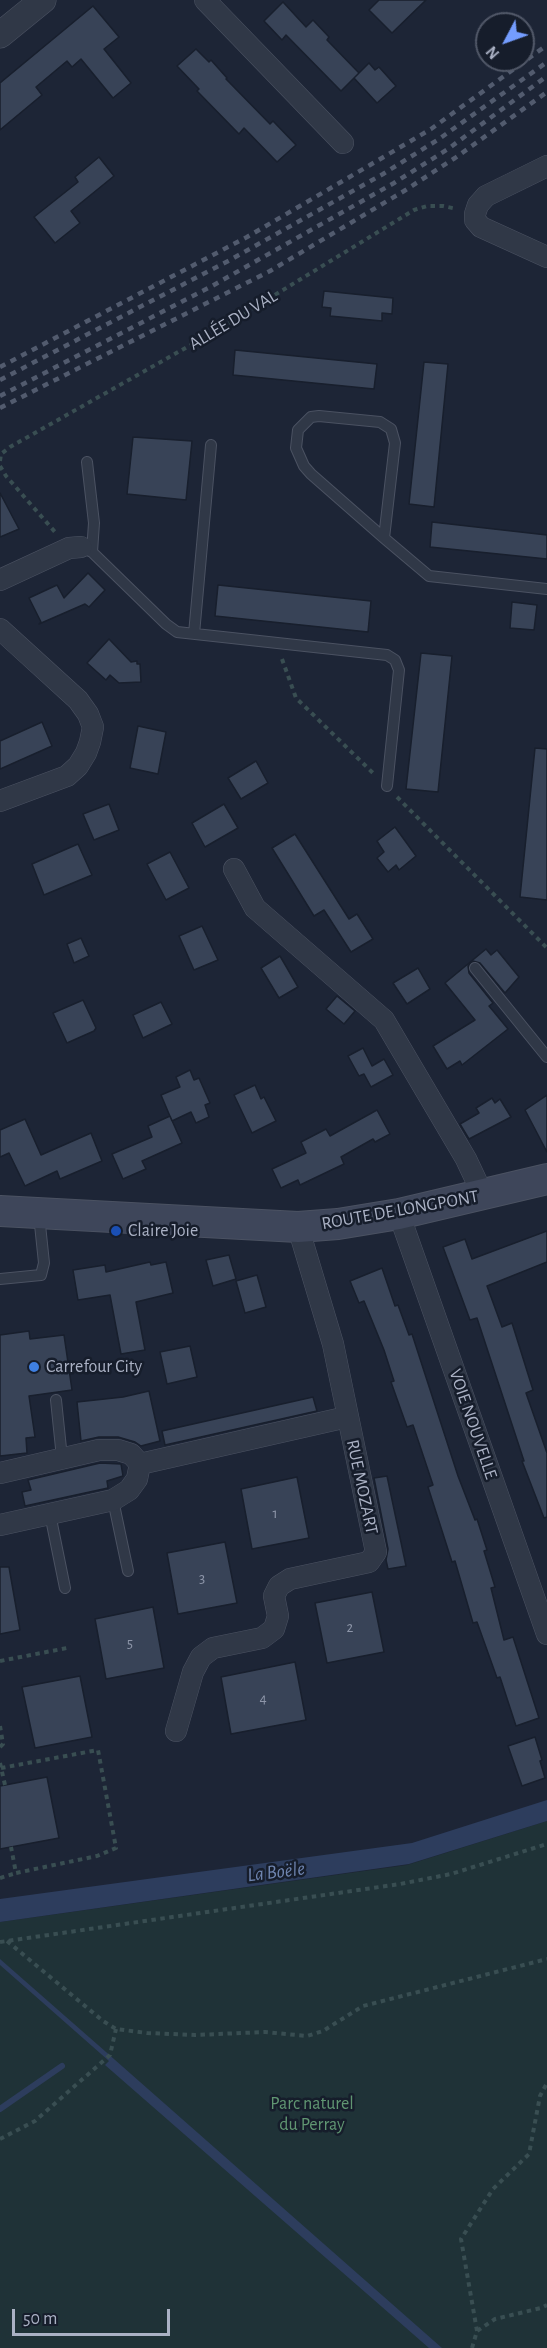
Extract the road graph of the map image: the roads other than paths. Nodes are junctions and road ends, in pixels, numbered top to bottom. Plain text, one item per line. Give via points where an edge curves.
1 (43, 0) edge
2 (205, 0) edge
3 (0, 35) edge
4 (343, 143) dead end
5 (547, 165) edge
6 (547, 257) edge
7 (211, 445) dead end
8 (87, 462) dead end
9 (384, 538) junction
10 (80, 549) junction
11 (0, 580) edge
12 (547, 590) edge
13 (0, 629) edge
14 (194, 634) junction
15 (387, 786) road end
16 (0, 801) edge
17 (234, 869) dead end
18 (474, 968) dead end
19 (547, 1058) edge
20 (547, 1179) edge
21 (483, 1195) junction
22 (0, 1211) edge
23 (39, 1214) junction
24 (399, 1214) junction
25 (298, 1227) junction
26 (0, 1279) edge
27 (56, 1400) dead end
28 (347, 1417) junction
29 (62, 1458) junction
30 (140, 1464) junction
31 (0, 1473) edge
32 (113, 1500) junction
33 (50, 1514) junction
34 (0, 1525) edge
35 (128, 1571) dead end
36 (65, 1588) dead end
37 (547, 1634) edge
38 (176, 1731) dead end

1 - 3 street
2 - 4 street
5 - 6 street via 486,196 475,214 481,227
7 - 14 lane
8 - 10 lane via 94,523
9 - 9 lane via 395,443 391,429 380,422 311,417 298,430 299,458 311,474
9 - 12 lane via 429,576
10 - 11 street
10 - 14 lane via 166,624 177,632
13 - 16 street via 78,700 93,726 86,753 67,776
14 - 15 lane via 387,655 395,660 399,670
17 - 21 street via 255,908 384,1020
18 - 19 lane
20 - 21 main road, ROUTE DE LONGPONT
21 - 24 main road, ROUTE DE LONGPONT
22 - 23 main road, ROUTE DE LONGPONT
23 - 25 main road, ROUTE DE LONGPONT
23 - 26 lane via 44,1263 41,1275
24 - 25 main road, ROUTE DE LONGPONT
24 - 37 street, VOIE NOUVELLE
25 - 28 street, RUE MOZART via 333,1344
27 - 29 lane
28 - 30 street
28 - 38 street, RUE MOZART via 376,1552 369,1562 290,1579 279,1586 274,1596 278,1616 274,1629 262,1638 213,1648 201,1657
29 - 30 street via 118,1450 131,1454
29 - 31 street
30 - 32 street via 129,1490
32 - 33 street
32 - 35 lane
33 - 34 street
33 - 36 lane

